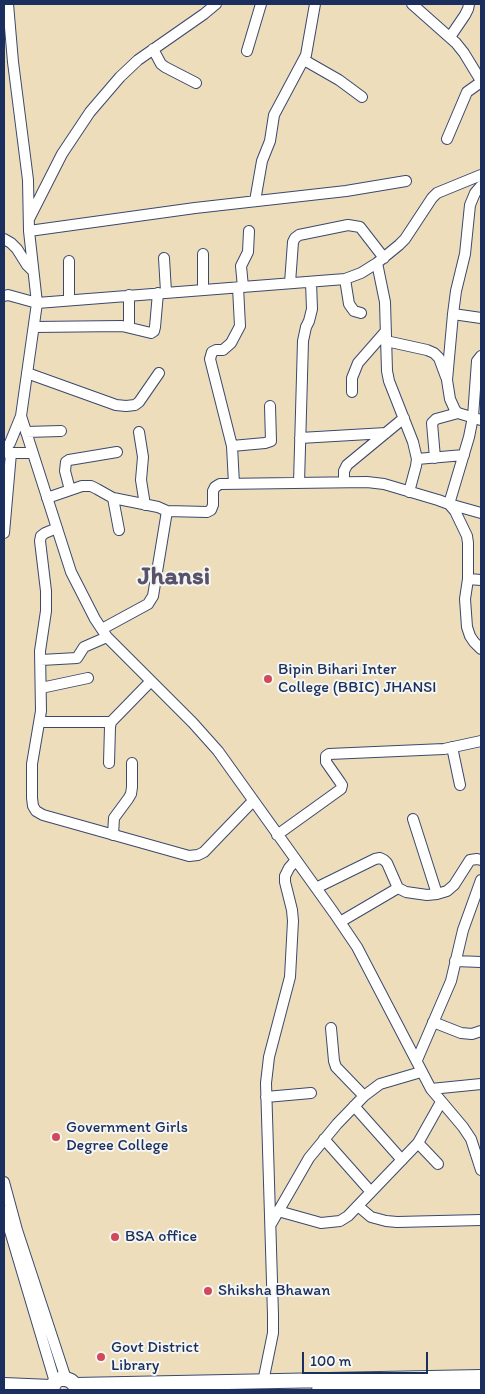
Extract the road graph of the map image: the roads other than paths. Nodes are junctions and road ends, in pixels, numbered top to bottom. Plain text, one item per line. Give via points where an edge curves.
1 (8, 4) edge
2 (261, 4) edge
3 (315, 4) edge
4 (412, 4) edge
5 (469, 4) edge
6 (211, 5) edge
7 (450, 37) junction
8 (153, 49) junction
9 (247, 51) dead end
10 (304, 60) junction
11 (481, 82) edge
12 (196, 83) dead end
13 (362, 97) dead end
14 (447, 139) dead end
15 (481, 176) edge
16 (406, 181) dead end
17 (481, 186) edge
18 (256, 201) junction
19 (29, 220) junction
20 (29, 231) junction
21 (249, 231) dead end
22 (4, 239) edge
23 (203, 254) dead end
24 (164, 258) dead end
25 (69, 260) dead end
26 (381, 260) junction
27 (34, 271) junction
28 (345, 279) junction
29 (311, 282) junction
30 (290, 283) junction
31 (240, 287) junction
32 (203, 289) junction
33 (162, 293) junction
34 (129, 295) junction
35 (4, 296) edge
36 (69, 300) junction
37 (37, 303) junction
38 (361, 313) dead end
39 (453, 314) junction
40 (481, 318) edge
41 (34, 327) junction
42 (129, 327) junction
43 (386, 336) junction
44 (481, 356) edge
45 (27, 373) junction
46 (159, 373) dead end
47 (447, 380) junction
48 (352, 392) dead end
49 (270, 406) dead end
50 (458, 413) junction
51 (21, 416) junction
52 (404, 418) junction
53 (477, 419) edge
54 (61, 431) dead end
55 (26, 432) junction
56 (139, 432) dead end
57 (386, 433) junction
58 (300, 438) junction
59 (232, 446) junction
60 (6, 452) edge
61 (117, 452) dead end
62 (32, 453) junction
63 (464, 455) junction
64 (435, 458) junction
65 (417, 459) junction
66 (344, 482) junction
67 (234, 484) junction
68 (299, 484) junction
69 (70, 490) junction
70 (410, 492) junction
71 (47, 498) junction
72 (113, 498) junction
73 (449, 504) junction
74 (145, 505) junction
75 (167, 511) junction
76 (481, 513) edge
77 (57, 528) junction
78 (119, 530) dead end
79 (4, 533) edge
80 (468, 579) junction
81 (481, 580) edge
82 (105, 633) junction
83 (481, 649) edge
84 (41, 660) junction
85 (88, 678) dead end
86 (151, 681) junction
87 (41, 688) junction
88 (40, 722) junction
89 (112, 722) junction
90 (481, 741) edge
91 (452, 747) junction
92 (109, 763) dead end
93 (132, 763) dead end
94 (460, 785) dead end
95 (253, 801) junction
96 (413, 819) dead end
97 (113, 835) junction
98 (277, 835) junction
99 (296, 860) junction
100 (481, 860) edge
101 (481, 880) edge
102 (316, 888) junction
103 (398, 888) junction
104 (438, 894) junction
105 (340, 922) junction
106 (455, 961) junction
107 (481, 962) edge
108 (433, 1022) junction
109 (331, 1028) dead end
110 (481, 1031) edge
111 (417, 1060) junction
112 (421, 1072) junction
113 (481, 1084) edge
114 (431, 1089) junction
115 (311, 1094) dead end
116 (364, 1096) junction
117 (266, 1097) junction
118 (441, 1102) junction
119 (354, 1106) junction
120 (324, 1139) junction
121 (418, 1143) junction
122 (402, 1160) junction
123 (438, 1164) dead end
124 (481, 1170) edge
125 (4, 1182) edge
126 (371, 1192) junction
127 (358, 1206) junction
128 (4, 1211) edge
129 (278, 1211) junction
130 (481, 1220) edge
131 (270, 1225) junction
132 (481, 1377) edge
133 (4, 1385) edge
134 (62, 1385) edge
135 (263, 1387) edge
136 (481, 1389) edge
137 (319, 1390) edge

1 - 19 street via 28,180
2 - 9 street
3 - 10 street
4 - 7 street
5 - 7 street
6 - 8 street
7 - 11 street
8 - 12 street via 161,64
8 - 19 street via 129,68 90,112 62,154
10 - 13 street via 348,85
10 - 18 street via 274,115
11 - 14 street via 467,92
15 - 26 street via 432,198 405,239
16 - 18 street via 346,192
17 - 39 street via 470,205 465,254
18 - 20 street
19 - 20 street
20 - 27 street
21 - 31 street
22 - 27 street via 17,249
23 - 32 street
24 - 33 street
25 - 36 street
26 - 28 street
26 - 30 street via 360,227 348,225 299,235 293,242
26 - 43 street
27 - 37 street
28 - 29 street
28 - 38 street via 348,304
29 - 30 street
29 - 58 street via 312,309 303,341
30 - 31 street
31 - 32 street
31 - 59 street via 240,326 231,343 223,350 212,352 210,359
32 - 33 street
33 - 34 street
33 - 42 street via 154,331
34 - 36 street
34 - 42 street
35 - 37 street
36 - 37 street
37 - 41 street
39 - 40 street
39 - 47 street
41 - 42 street
41 - 45 street
43 - 47 street via 434,353
43 - 48 street via 358,364 352,378
43 - 52 street via 387,372
44 - 53 street via 477,361
45 - 46 street via 126,406 139,402
45 - 51 street
47 - 50 street via 450,398
49 - 59 street via 271,441
50 - 53 street
50 - 64 street via 432,423
51 - 55 street
51 - 60 street
52 - 57 street
52 - 65 street
53 - 63 street
54 - 55 street
55 - 62 street
56 - 74 street
57 - 58 street
57 - 66 street via 347,465
58 - 68 street
59 - 67 street
60 - 62 street
60 - 79 street
61 - 69 street via 66,462 64,471
62 - 71 street
63 - 64 street
63 - 73 street
64 - 65 street
65 - 70 street
66 - 68 street
66 - 70 street via 384,484
67 - 68 street
67 - 75 street via 215,487 213,505 207,512
69 - 71 street
69 - 72 street via 90,486
70 - 73 street
71 - 77 street
72 - 74 street
72 - 78 street
73 - 76 street
73 - 80 street via 467,536
74 - 75 street
75 - 82 street via 153,596 148,604
77 - 82 street via 71,572
77 - 84 street via 45,532 40,541 46,600
80 - 81 street
80 - 83 street via 465,599 467,627
82 - 84 street via 84,647 77,658
82 - 86 street
84 - 87 street
85 - 87 street
86 - 89 street
86 - 95 street via 218,751
87 - 88 street
88 - 89 street
88 - 97 street via 32,764 33,806 43,815
89 - 92 street
90 - 91 street
91 - 94 street
91 - 98 street via 329,754 326,762 342,785 341,789
93 - 97 street via 131,794 114,818
95 - 97 street via 198,855 189,856
95 - 98 street
96 - 104 street
98 - 99 street
99 - 102 street
99 - 117 street via 285,876 292,910 291,966 269,1057
100 - 104 street via 470,860 454,885
101 - 106 street
102 - 103 street via 380,858 387,863
102 - 105 street
103 - 104 street via 415,894
103 - 105 street
105 - 111 street
106 - 107 street
106 - 108 street via 451,981
108 - 110 street via 461,1033
108 - 111 street
109 - 116 street via 336,1067
111 - 112 street
112 - 114 street
112 - 116 street via 380,1084
113 - 114 street
114 - 118 street
115 - 117 street
116 - 119 street
117 - 131 street
118 - 121 street
118 - 124 street via 471,1140
119 - 120 street
119 - 122 street
120 - 126 street
120 - 129 street
121 - 122 street
121 - 123 street
122 - 126 street
125 - 134 street
126 - 127 street
127 - 129 street via 348,1216 331,1223
127 - 130 street via 371,1217 392,1222
128 - 134 street
129 - 131 street
131 - 135 street via 273,1333
132 - 135 main road
133 - 134 main road
134 - 135 main road via 219,1381
136 - 137 main road

